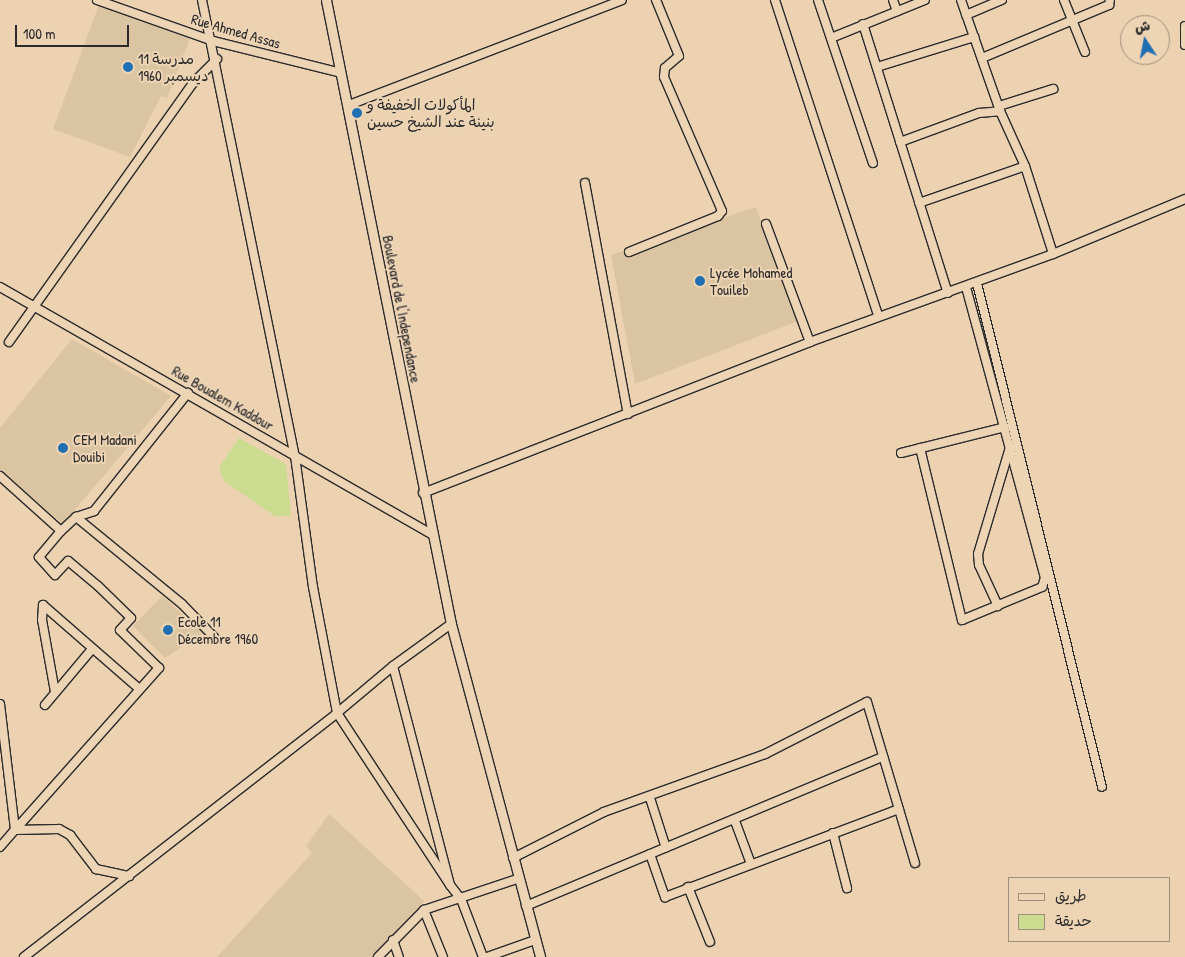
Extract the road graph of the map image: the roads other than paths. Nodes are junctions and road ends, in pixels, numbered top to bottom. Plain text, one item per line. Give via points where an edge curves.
1 (97, 0) edge
2 (202, 0) edge
3 (622, 0) edge
4 (656, 0) edge
5 (775, 0) edge
6 (818, 0) edge
7 (893, 0) edge
8 (925, 0) edge
9 (961, 0) edge
10 (1002, 0) edge
11 (1064, 0) edge
12 (1110, 0) edge
13 (329, 1) edge
14 (612, 2) edge
15 (897, 11) junction
16 (966, 15) junction
17 (1073, 20) junction
18 (863, 24) junction
19 (1185, 26) edge
20 (974, 37) junction
21 (831, 38) junction
22 (213, 41) junction
23 (1185, 45) edge
24 (1085, 52) dead end
25 (217, 58) junction
26 (982, 58) junction
27 (877, 67) junction
28 (341, 73) junction
29 (1053, 89) dead end
30 (349, 105) junction
31 (1000, 108) junction
32 (900, 142) junction
33 (873, 163) dead end
34 (1025, 166) junction
35 (585, 183) dead end
36 (1185, 199) edge
37 (919, 203) junction
38 (766, 224) dead end
39 (628, 252) dead end
40 (1053, 254) junction
41 (978, 282) junction
42 (0, 287) edge
43 (966, 287) junction
44 (948, 293) junction
45 (35, 308) junction
46 (878, 316) junction
47 (9, 342) dead end
48 (810, 342) junction
49 (188, 393) junction
50 (628, 414) junction
51 (1004, 427) junction
52 (1010, 447) junction
53 (920, 448) junction
54 (901, 453) dead end
55 (294, 456) junction
56 (0, 476) edge
57 (423, 494) junction
58 (76, 517) junction
59 (61, 531) junction
60 (432, 534) junction
61 (998, 606) junction
62 (451, 624) junction
63 (216, 638) dead end
64 (92, 649) junction
65 (392, 666) junction
66 (138, 688) junction
67 (56, 692) junction
68 (0, 704) edge
69 (45, 706) dead end
70 (337, 713) junction
71 (883, 757) junction
72 (1102, 787) dead end
73 (650, 798) junction
74 (899, 809) junction
75 (735, 821) junction
76 (15, 830) junction
77 (833, 833) junction
78 (0, 847) edge
79 (666, 848) junction
80 (650, 854) junction
81 (513, 858) junction
82 (915, 863) dead end
83 (751, 864) junction
84 (129, 876) junction
85 (518, 879) junction
86 (450, 885) junction
87 (688, 888) junction
88 (847, 888) dead end
89 (460, 899) junction
90 (526, 906) junction
91 (424, 910) junction
92 (393, 940) junction
93 (535, 940) junction
94 (710, 942) dead end
95 (24, 957) edge
96 (378, 957) edge
97 (398, 957) edge
98 (442, 957) edge
99 (485, 957) edge
100 (540, 957) edge

1 - 22 street, Rue Ahmed Assas
2 - 22 street
3 - 14 street
4 - 39 street via 678,54 676,62 665,68 664,78 722,211 718,216
5 - 46 street
6 - 21 street
7 - 15 street
8 - 15 street
9 - 16 street
10 - 16 street
11 - 17 street
12 - 17 street via 1109,5
13 - 28 street, Boulevard de l'Independance
14 - 30 street
15 - 18 street
16 - 20 street
17 - 24 street
17 - 26 street
18 - 21 street
18 - 27 street
19 - 23 street
20 - 26 street
20 - 27 street
21 - 33 street
22 - 25 street
22 - 28 street, Rue Ahmed Assas
25 - 45 street via 193,83
25 - 55 street
26 - 31 street
27 - 32 street
28 - 30 street, Boulevard de l'Independance
29 - 31 street
30 - 57 street, Boulevard de l'Independance
31 - 32 street
31 - 34 street
32 - 37 street
34 - 37 street
34 - 40 street
35 - 50 street
36 - 40 street
37 - 44 street
38 - 48 street
40 - 41 street
41 - 43 street
41 - 72 street
42 - 45 street, Rue Boualem Kaddour
43 - 44 street
43 - 51 street
44 - 46 street
45 - 47 street
45 - 49 street, Rue Boualem Kaddour
46 - 48 street
48 - 50 street
49 - 55 street, Rue Boualem Kaddour
49 - 58 street via 94,511
50 - 57 street
51 - 52 street
51 - 53 street
52 - 61 street via 978,554 979,565
52 - 61 street via 1045,581 1042,587
53 - 54 street
53 - 61 street via 961,619
55 - 60 street, Rue Boualem Kaddour
55 - 70 street via 313,587
56 - 59 street
57 - 60 street, Boulevard de l'Independance
58 - 59 street
58 - 63 street via 182,604
59 - 66 street via 39,557 55,575 68,561 131,618 120,630 158,668
60 - 62 street, Boulevard de l'Independance
62 - 65 street
62 - 81 street, Boulevard de l'Independance
64 - 66 street
64 - 67 street
64 - 67 street via 43,605 42,620
65 - 70 street
65 - 86 street
66 - 76 street
67 - 69 street
68 - 76 street
70 - 84 street
70 - 86 street
71 - 73 street via 867,702 765,754
71 - 74 street
71 - 75 street
73 - 79 street
73 - 81 street via 604,812
74 - 77 street
74 - 82 street
75 - 79 street
75 - 83 street
76 - 78 street
76 - 84 street via 59,829 70,835 96,869
77 - 83 street
77 - 88 street
79 - 80 street
80 - 87 street via 665,897
80 - 90 street
81 - 85 street, Boulevard de l'Independance
83 - 87 street
84 - 95 street
85 - 89 street
85 - 90 street, Boulevard de l'Independance
86 - 89 street
87 - 94 street
89 - 91 street
89 - 99 street
90 - 93 street, Boulevard de l'Independance
91 - 92 street
91 - 98 street
92 - 96 street
92 - 97 street
93 - 99 street
93 - 100 street, Boulevard de l'Independance

